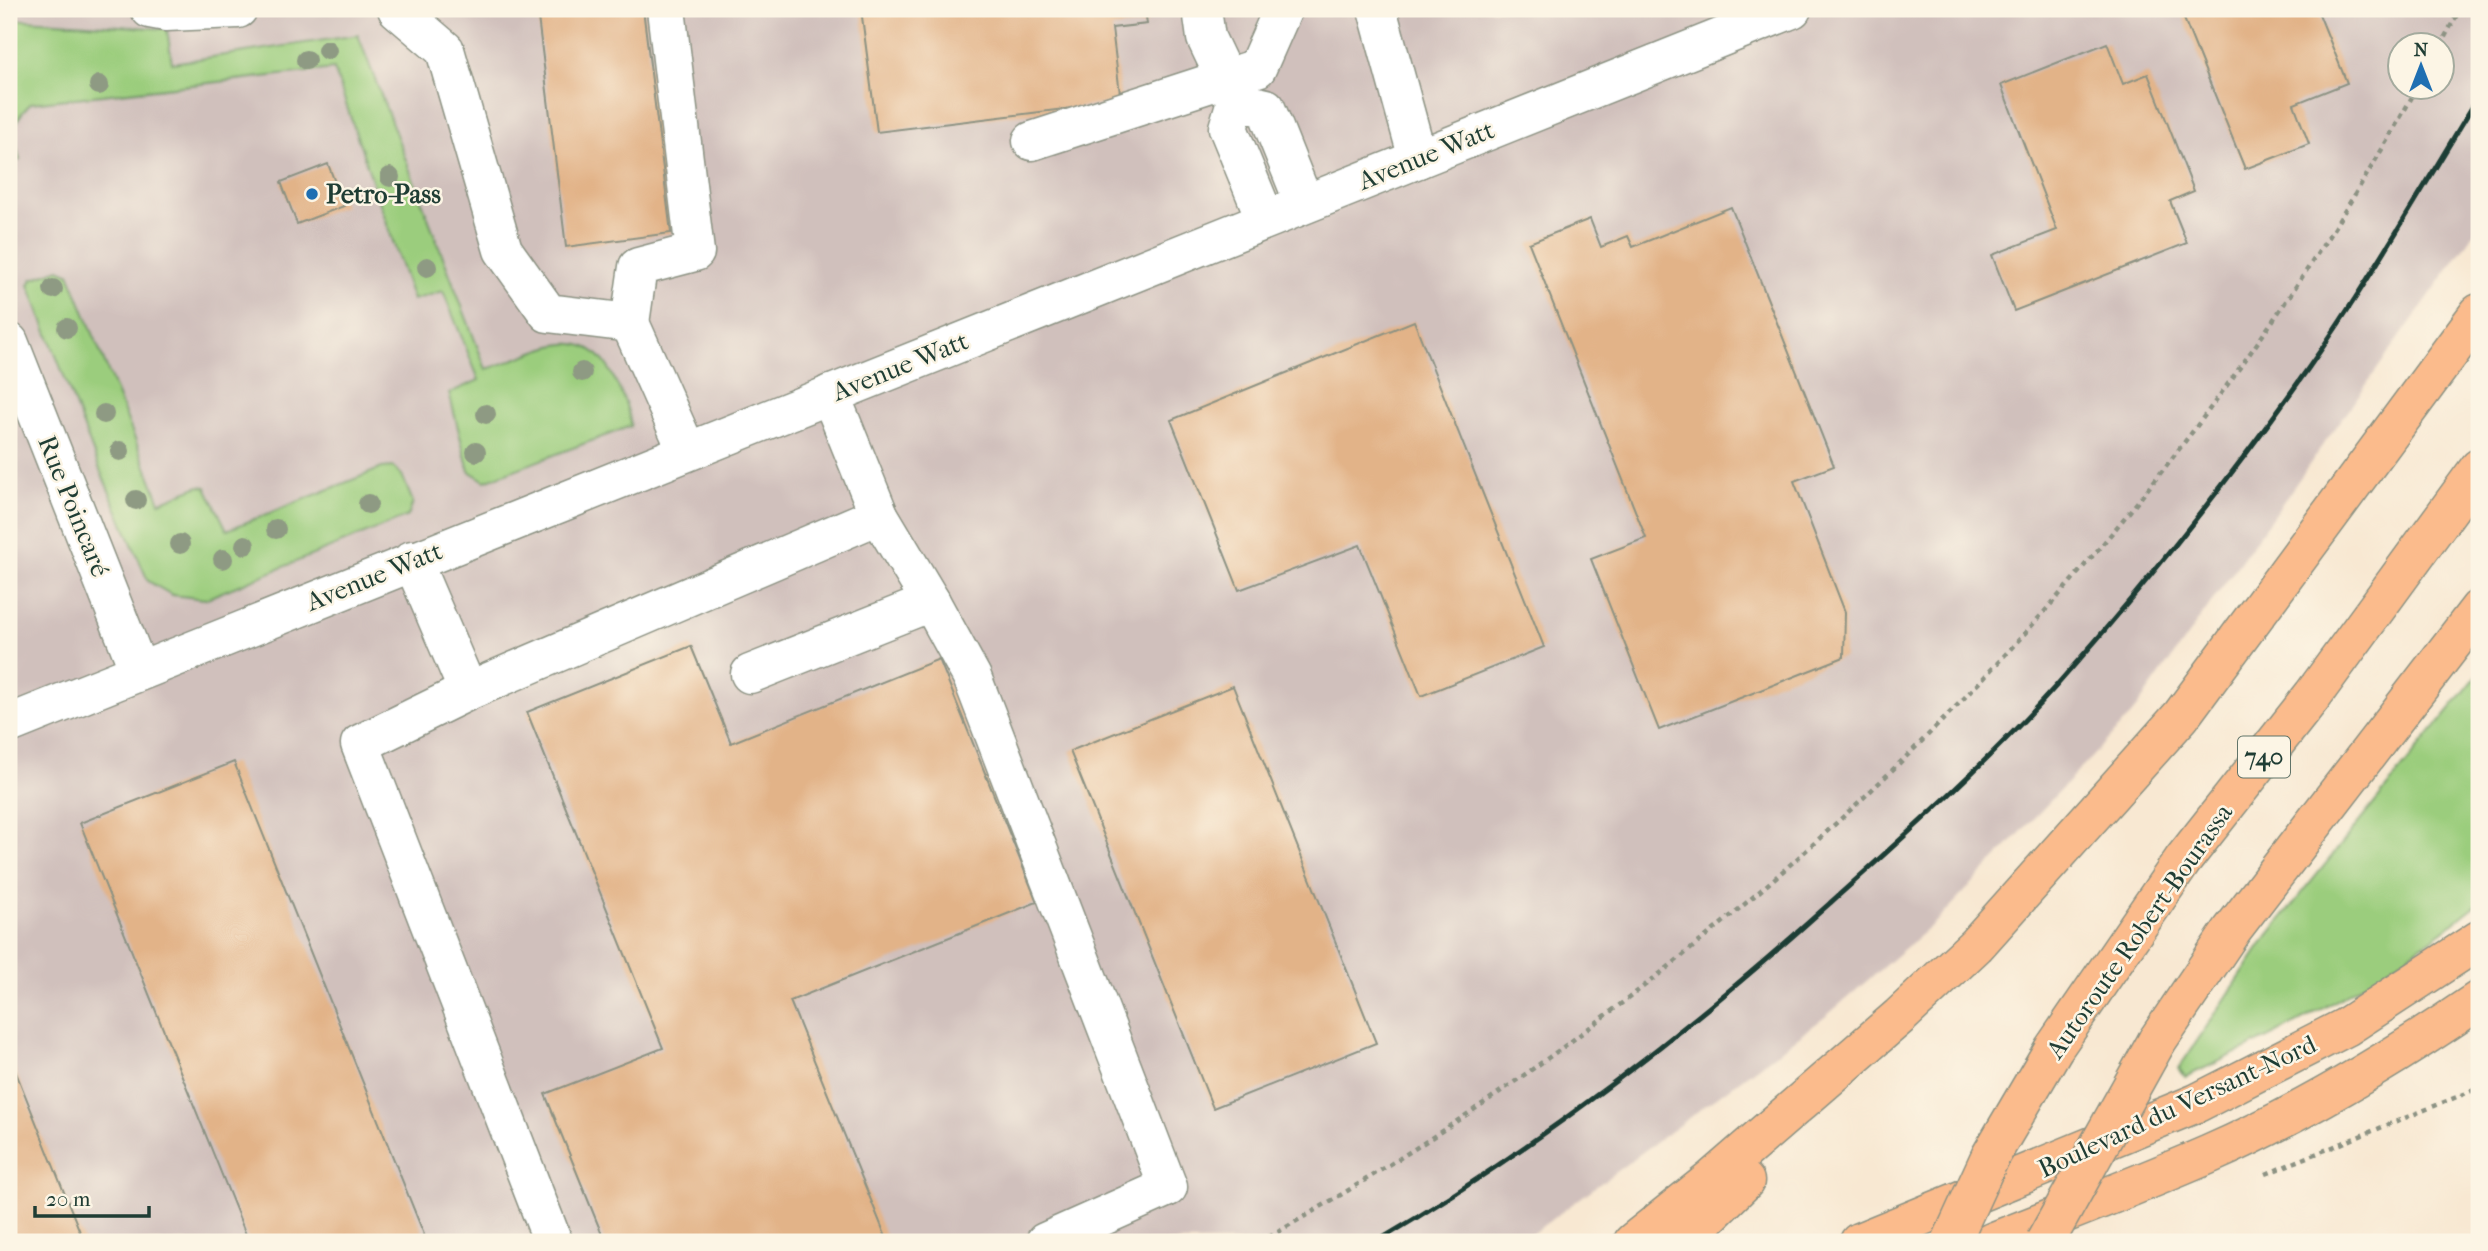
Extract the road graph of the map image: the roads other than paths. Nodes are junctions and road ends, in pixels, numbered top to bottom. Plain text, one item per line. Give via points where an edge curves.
1 (150, 9) edge
2 (238, 9) edge
3 (397, 9) edge
4 (666, 9) edge
5 (1202, 9) edge
6 (1283, 9) edge
7 (1377, 9) edge
8 (1792, 9) edge
9 (1231, 89) junction
10 (1032, 141) dead end
11 (1418, 159) junction
12 (1304, 203) junction
13 (1265, 218) junction
14 (2479, 313) edge
15 (630, 323) junction
16 (9, 342) edge
17 (830, 394) junction
18 (687, 451) junction
19 (2479, 468) edge
20 (879, 515) junction
21 (412, 560) junction
22 (930, 602) junction
23 (2479, 608) edge
24 (139, 671) junction
25 (750, 674) dead end
26 (468, 691) junction
27 (9, 724) edge
28 (2479, 940) edge
29 (2479, 1000) edge
30 (1900, 1016) junction
31 (552, 1242) edge
32 (1045, 1242) edge
33 (1633, 1242) edge
34 (1688, 1242) edge
35 (1859, 1242) edge
36 (1951, 1242) edge
37 (1992, 1242) edge
38 (2045, 1242) edge

1 - 2 street
3 - 15 street via 445,50 503,250 548,313
4 - 15 street via 695,252 638,267
5 - 9 street via 1206,38
6 - 9 street via 1257,68
7 - 11 street
8 - 11 street, Avenue Watt
9 - 10 street
9 - 12 street via 1266,108
9 - 13 street via 1228,128
11 - 12 street, Avenue Watt
12 - 13 street, Avenue Watt
13 - 17 street, Avenue Watt
14 - 30 main road via 2181,716 1976,945
15 - 18 street
16 - 24 street, Rue Poincaré
17 - 18 street, Avenue Watt
17 - 20 street
18 - 21 street, Avenue Watt
19 - 36 main road, Autoroute Robert-Bourassa / 740, bridge via 2313,695 2183,860 2054,1048 1990,1157
20 - 22 street
20 - 26 street
21 - 24 street, Avenue Watt
21 - 26 street
22 - 25 street
22 - 32 street via 972,677 1168,1187
23 - 38 main road, bridge via 2232,930 2157,1041
24 - 27 street, Avenue Watt
26 - 31 street via 359,744
28 - 35 main road, Boulevard du Versant-Nord via 2346,1027 2238,1083 2140,1129
29 - 37 main road, Boulevard du Versant-Nord via 2391,1058 2270,1125
30 - 33 main road
30 - 34 main road

